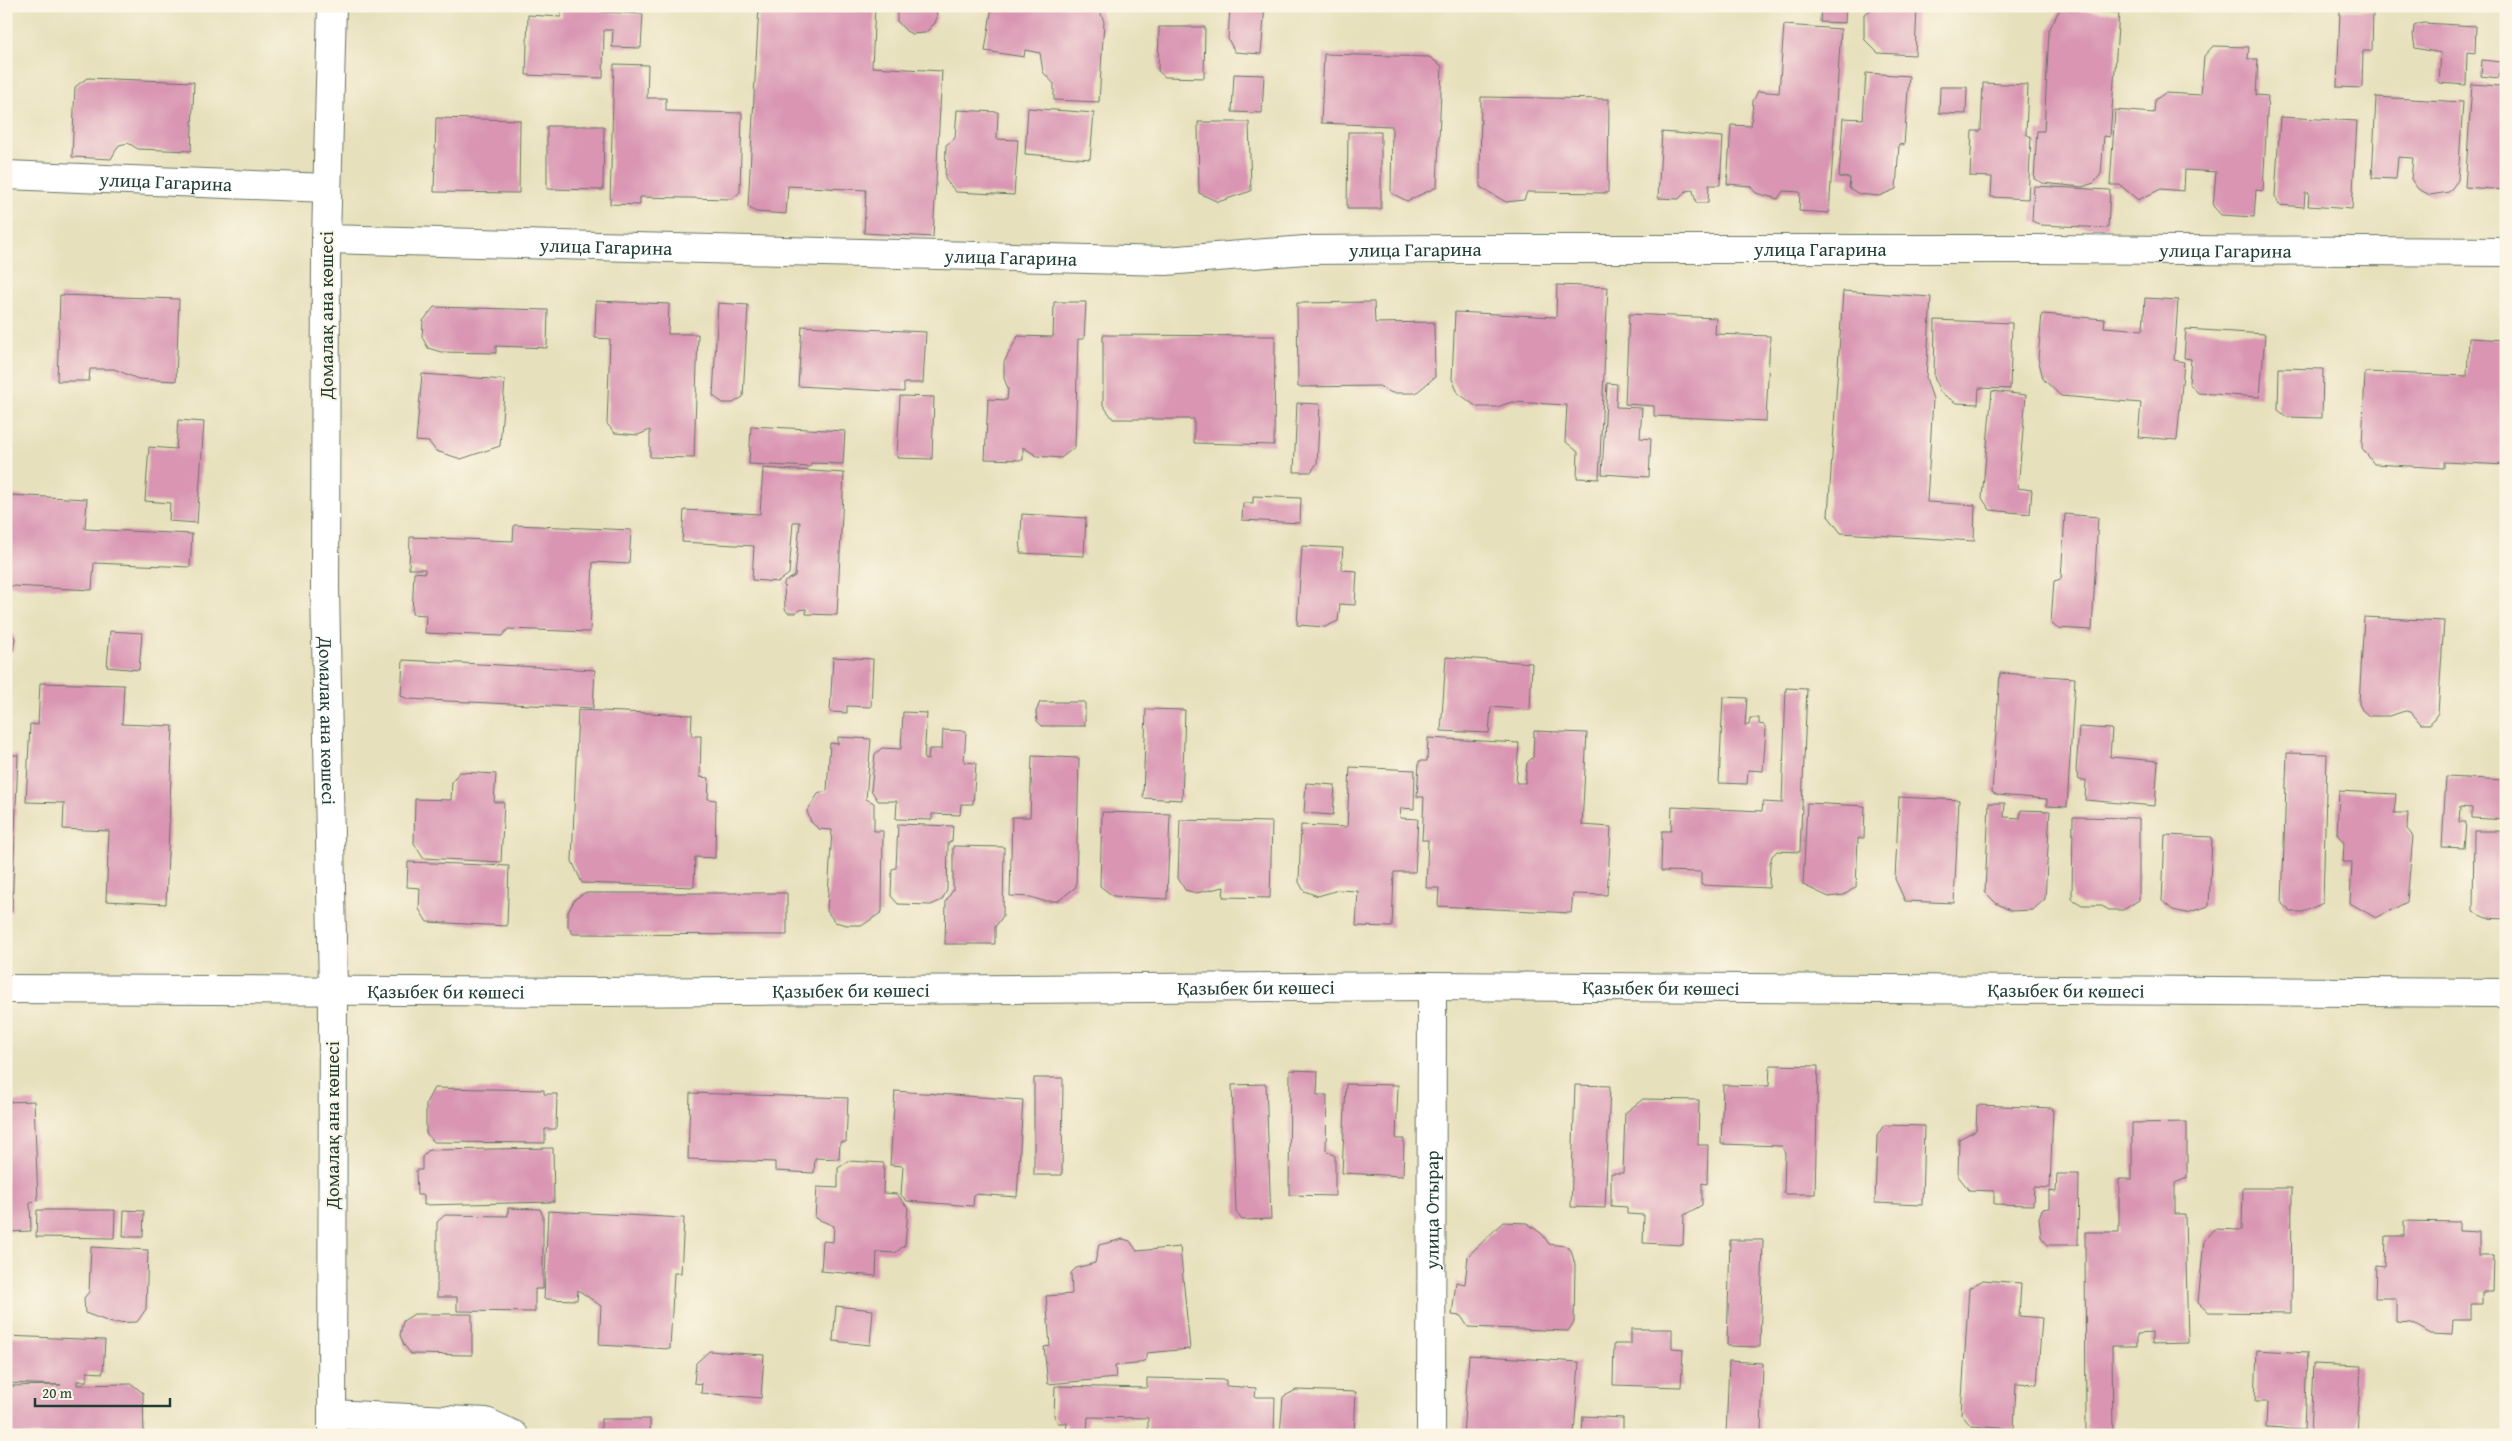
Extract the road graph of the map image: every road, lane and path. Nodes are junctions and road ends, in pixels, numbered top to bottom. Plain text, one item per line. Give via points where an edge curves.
1 (332, 6) edge
2 (6, 175) edge
3 (327, 188) junction
4 (326, 240) junction
5 (2506, 252) edge
6 (1432, 986) junction
7 (6, 989) edge
8 (333, 989) junction
9 (2506, 993) edge
10 (332, 1424) edge
11 (514, 1435) edge
12 (1431, 1435) edge

1 - 3 street, Домалақ ана көшесі
2 - 3 street, улица Гагарина
3 - 4 street, Домалақ ана көшесі
4 - 5 street, улица Гагарина via 1166,261 1305,250 1374,249
4 - 8 street, Домалақ ана көшесі via 325,588
6 - 8 street, Қазыбек би көшесі via 596,992
6 - 9 street, Қазыбек би көшесі
6 - 12 street, улица Отырар
7 - 8 street, Қазыбек би көшесі
8 - 10 street, Домалақ ана көшесі
10 - 11 street via 486,1422

